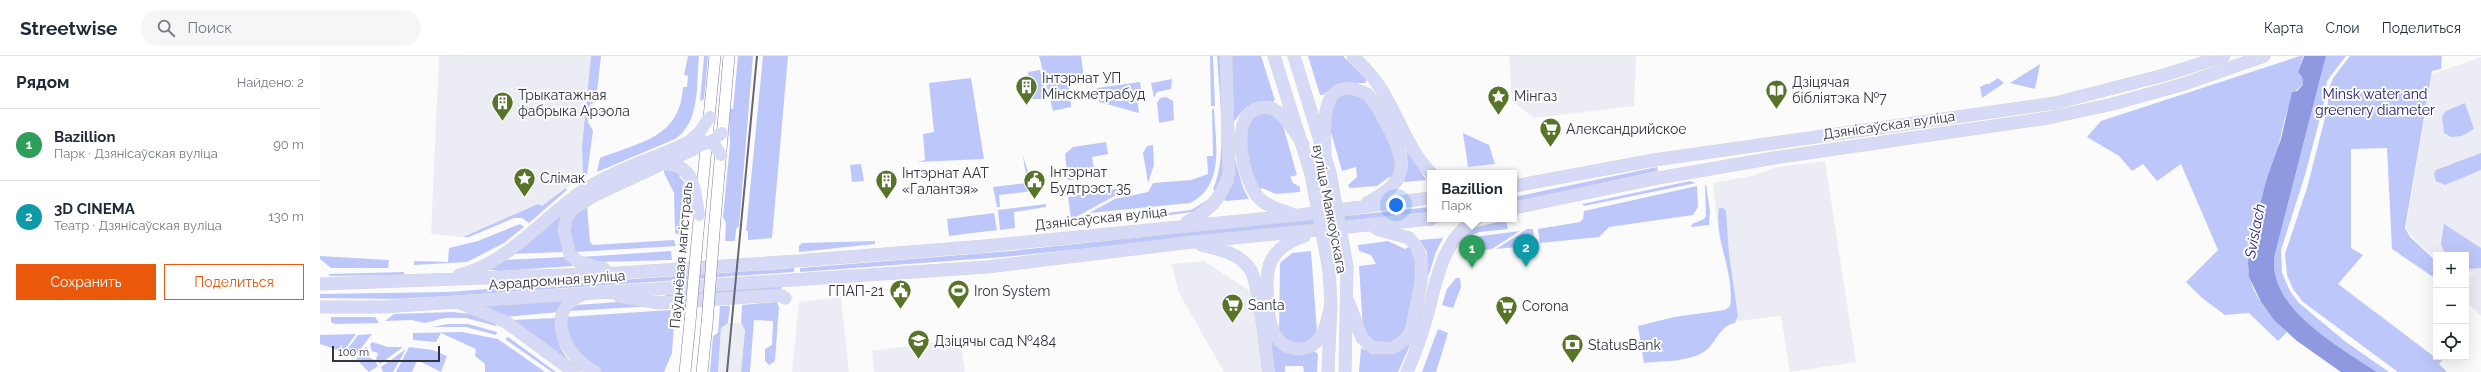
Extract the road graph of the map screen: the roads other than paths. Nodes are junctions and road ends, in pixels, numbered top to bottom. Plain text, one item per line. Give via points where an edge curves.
1 (715, 56) edge
2 (729, 56) edge
3 (1226, 56) edge
4 (1274, 56) edge
5 (1294, 56) edge
6 (1353, 56) edge
7 (2224, 56) edge
8 (2264, 56) edge
9 (1982, 112) junction
10 (710, 117) junction
11 (1976, 128) junction
12 (722, 133) junction
13 (689, 142) junction
14 (708, 142) junction
15 (1303, 144) junction
16 (1325, 153) junction
17 (720, 155) junction
18 (661, 164) junction
19 (1429, 170) edge
20 (1517, 185) edge
21 (1427, 198) edge
22 (1359, 207) junction
23 (1517, 207) edge
24 (1298, 214) junction
25 (699, 215) junction
26 (1427, 219) edge
27 (1472, 222) edge
28 (1182, 225) junction
29 (1364, 227) junction
30 (1314, 232) junction
31 (1192, 242) junction
32 (775, 262) joint
33 (619, 272) junction
34 (438, 281) junction
35 (320, 284) edge
36 (587, 293) junction
37 (600, 293) junction
38 (785, 298) dead end
39 (1348, 301) junction
40 (455, 302) junction
41 (1331, 304) junction
42 (320, 307) edge
43 (574, 372) edge
44 (595, 372) edge
45 (685, 372) edge
46 (702, 372) edge
47 (1269, 372) edge
48 (1328, 372) edge
49 (1345, 372) edge
50 (1407, 372) edge

1 - 10 main road, Паўднёвая магістраль
2 - 12 main road
3 - 28 main road via 1229,160 1226,183 1207,212
4 - 15 main road, вуліца Маякоўскага
5 - 16 main road, вуліца Маякоўскага
6 - 19 main road via 1379,86 1411,144
7 - 9 main road, Дзянісаўская вуліца via 2055,103
8 - 11 main road, Дзянісаўская вуліца via 2181,85 2113,104 2048,118
9 - 11 main road
9 - 20 main road, Дзянісаўская вуліца via 1654,160
10 - 13 main road
10 - 14 main road, Паўднёвая магістраль
11 - 23 main road, Дзянісаўская вуліца via 1744,163
12 - 14 main road
12 - 17 main road
13 - 14 main road
13 - 34 main road via 583,191 510,250 482,267
14 - 17 main road via 715,145
14 - 18 main road
14 - 25 main road, Паўднёвая магістраль
15 - 24 main road via 1286,119 1273,109 1259,108 1248,115 1243,123 1242,154 1254,191 1268,205
15 - 41 main road, вуліца Маякоўскага, bridge via 1311,174 1328,270
16 - 22 main road via 1324,115 1330,98 1340,90 1350,88 1367,94 1397,144 1401,165 1399,176 1389,191
16 - 39 main road, вуліца Маякоўскага, bridge via 1347,267
17 - 46 main road, bridge
18 - 25 main road via 675,165 688,173 693,182
18 - 33 main road via 578,204 567,217 564,237 570,255 587,265
21 - 22 main road, Дзянісаўская вуліца
22 - 24 main road, Дзянісаўская вуліца
24 - 28 main road, Дзянісаўская вуліца
25 - 45 main road, Паўднёвая магістраль, bridge
26 - 29 main road
27 - 50 main road via 1462,230 1445,254 1420,342
28 - 32 main road, Дзянісаўская вуліца via 985,246
29 - 30 main road
29 - 39 main road via 1403,235 1416,246 1422,268 1411,330 1406,338 1393,348 1373,348 1362,338
30 - 31 main road
30 - 41 main road via 1281,248 1270,262 1267,288 1274,334 1289,348 1297,350 1312,345 1324,330
31 - 37 main road, Аэрадромная вуліца via 1018,264
31 - 47 main road via 1232,254 1251,270
32 - 33 main road, Аэрадромная вуліца
33 - 34 main road, Аэрадромная вуліца
34 - 35 main road, Аэрадромная вуліца
36 - 37 main road, Аэрадромная вуліца
36 - 40 main road, Аэрадромная вуліца
36 - 44 main road via 569,304 563,314 562,329 565,342 575,358 582,366
37 - 38 main road via 659,303 780,295
39 - 49 main road, вуліца Маякоўскага
40 - 42 main road, Аэрадромная вуліца via 383,307
40 - 43 main road via 500,318
41 - 48 main road, вуліца Маякоўскага

